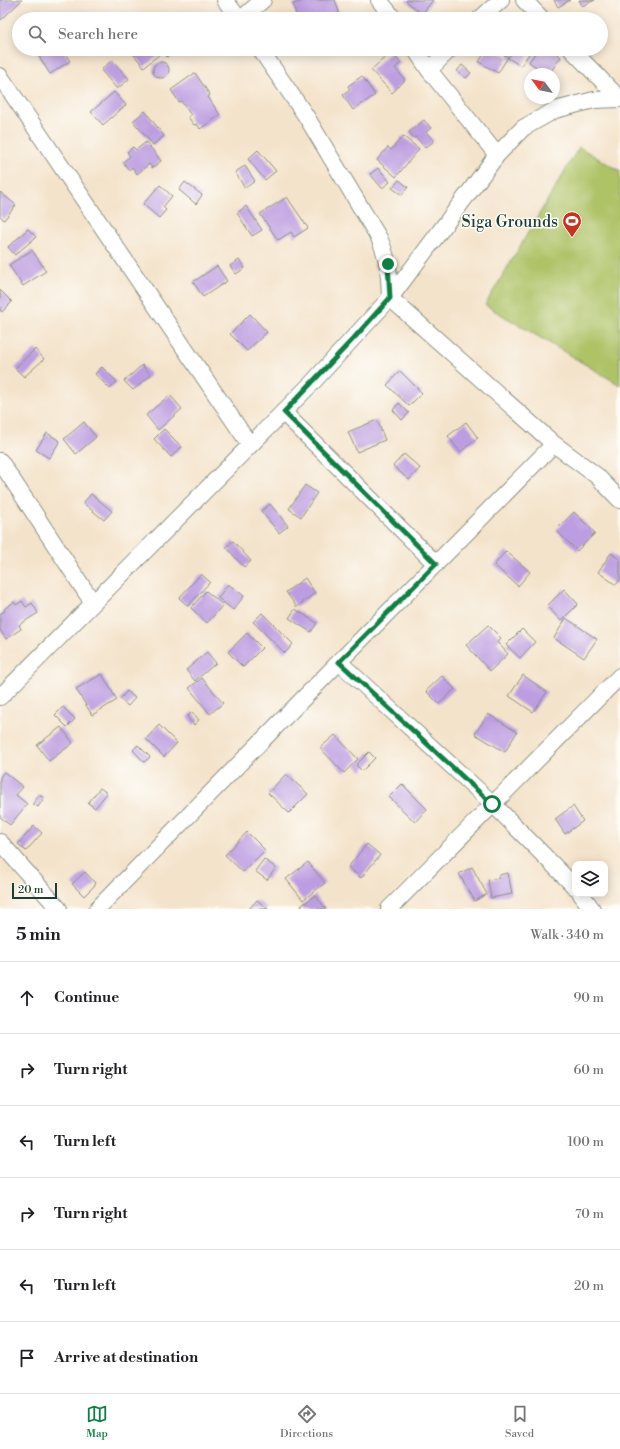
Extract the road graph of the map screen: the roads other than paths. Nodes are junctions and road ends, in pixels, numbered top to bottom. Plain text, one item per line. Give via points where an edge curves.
1 (225, 0) edge
2 (264, 0) edge
3 (379, 0) edge
4 (501, 0) edge
5 (524, 0) edge
6 (234, 12) edge
7 (249, 12) edge
8 (388, 12) edge
9 (488, 12) edge
10 (535, 12) edge
11 (265, 56) edge
12 (420, 56) edge
13 (443, 56) edge
14 (578, 56) edge
15 (429, 70) junction
16 (0, 76) edge
17 (620, 99) edge
18 (497, 155) junction
19 (390, 298) junction
20 (284, 412) junction
21 (554, 444) junction
22 (250, 445) junction
23 (0, 461) edge
24 (620, 500) edge
25 (436, 564) junction
26 (93, 603) junction
27 (339, 662) junction
28 (620, 676) edge
29 (0, 697) edge
30 (492, 804) junction
31 (0, 842) edge
32 (572, 884) edge
33 (583, 897) edge
34 (59, 909) edge
35 (97, 909) edge
36 (389, 909) edge
37 (592, 909) edge

1 - 6 street
2 - 7 street
3 - 8 street
4 - 9 street
5 - 10 street
11 - 19 street via 306,116 379,238 388,264
12 - 15 street
13 - 15 street
14 - 17 street
15 - 18 street
16 - 22 street
17 - 18 street via 594,100 555,110 523,128
18 - 19 street
19 - 20 street
19 - 21 street
20 - 22 street
20 - 25 street
21 - 24 street via 597,476
21 - 25 street
22 - 26 street
23 - 26 street
25 - 27 street
26 - 29 street
27 - 30 street
27 - 35 street
28 - 30 street
30 - 32 street
30 - 36 street
31 - 34 street
33 - 37 street

